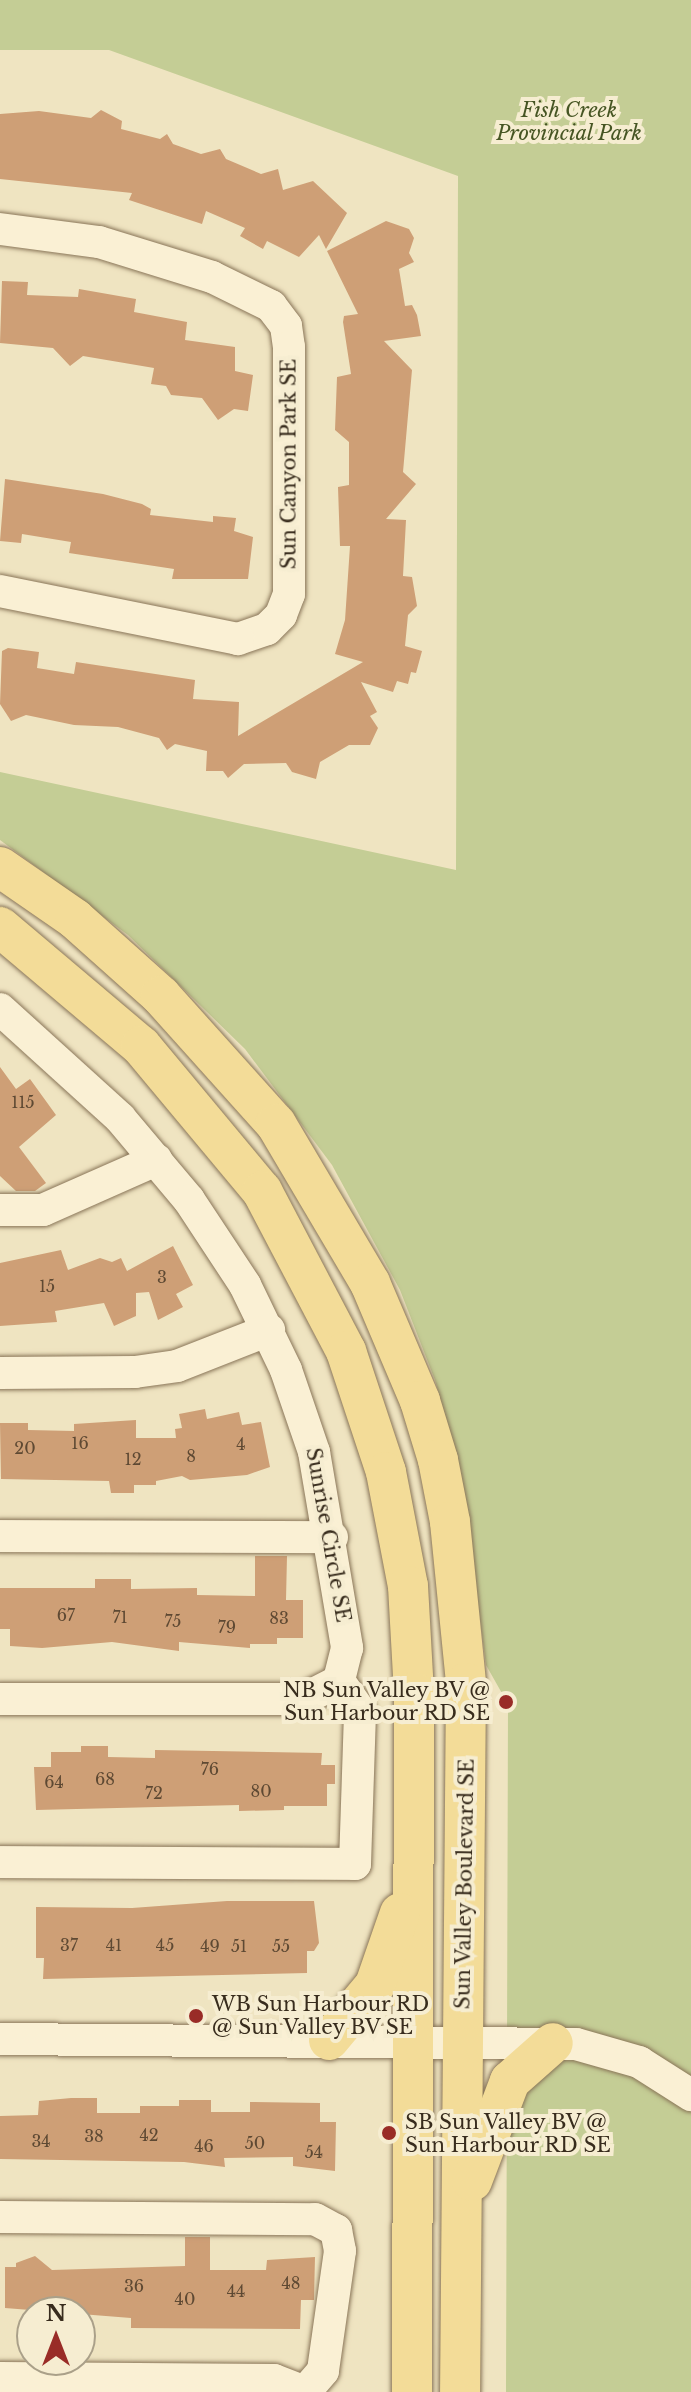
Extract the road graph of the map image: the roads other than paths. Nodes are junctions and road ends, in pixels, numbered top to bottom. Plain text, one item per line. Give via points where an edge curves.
1 (0, 229) edge
2 (0, 591) edge
3 (0, 867) edge
4 (0, 927) edge
5 (0, 1009) edge
6 (156, 1160) junction
7 (0, 1210) edge
8 (269, 1330) junction
9 (0, 1373) edge
10 (0, 1536) edge
11 (332, 1537) junction
12 (339, 1681) junction
13 (0, 1699) edge
14 (413, 1859) junction
15 (0, 1862) edge
16 (0, 2039) edge
17 (329, 2040) junction
18 (412, 2040) junction
19 (462, 2040) junction
20 (553, 2043) junction
21 (691, 2095) edge
22 (0, 2217) edge
23 (461, 2223) junction
24 (0, 2378) edge
25 (305, 2392) edge
26 (412, 2392) edge
27 (460, 2392) edge

1 - 2 street, Sun Canyon Park SE via 99,242 212,277 271,306 286,326 289,347 289,594 281,615 267,629 238,639
3 - 19 main road, Sun Valley Boulevard SE via 75,919 161,996 276,1124 350,1245 420,1401 450,1522 466,1670
4 - 14 main road via 98,1006 206,1118 293,1242 346,1351 386,1472 408,1586
5 - 6 street, Sunrise Circle SE via 82,1078
6 - 7 street via 43,1210
6 - 8 street, Sunrise Circle SE via 218,1241
8 - 9 street via 177,1366 135,1372
8 - 11 street, Sunrise Circle SE via 306,1424
10 - 11 street
11 - 12 street, Sunrise Circle SE via 347,1648
12 - 13 street via 304,1699
12 - 15 street via 360,1711 355,1864
14 - 17 main road via 380,1973
14 - 18 main road
16 - 17 street
17 - 18 street
18 - 19 street
18 - 26 main road
19 - 20 street
19 - 23 main road, Sun Valley Boulevard SE
20 - 21 street via 622,2055
20 - 23 main road via 504,2090
22 - 25 street via 315,2219 336,2230 340,2251 323,2371
23 - 27 main road, Sun Valley Boulevard SE
24 - 25 street via 274,2380

